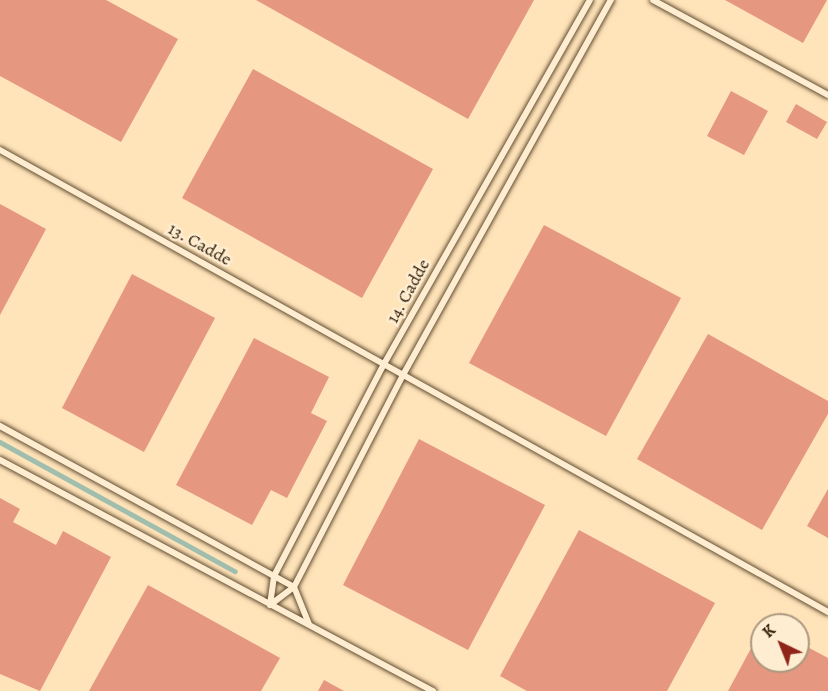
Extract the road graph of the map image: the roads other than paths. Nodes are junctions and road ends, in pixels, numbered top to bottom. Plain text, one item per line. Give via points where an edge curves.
1 (590, 0) edge
2 (611, 0) edge
3 (653, 0) edge
4 (828, 95) edge
5 (0, 150) edge
6 (384, 364) junction
7 (403, 375) junction
8 (0, 426) edge
9 (0, 460) edge
10 (274, 576) junction
11 (294, 587) junction
12 (270, 605) junction
13 (828, 612) edge
14 (309, 625) junction
15 (433, 691) edge

1 - 6 lane, 14. Cadde
2 - 7 lane
3 - 4 lane
5 - 6 lane, 13. Cadde
6 - 7 lane, 13. Cadde
6 - 10 lane, 14. Cadde
7 - 11 lane
7 - 13 lane, 13. Cadde
8 - 10 lane
9 - 12 lane
10 - 11 lane
10 - 12 lane, 14. Cadde
11 - 12 lane
11 - 14 lane
12 - 14 lane
14 - 15 lane

